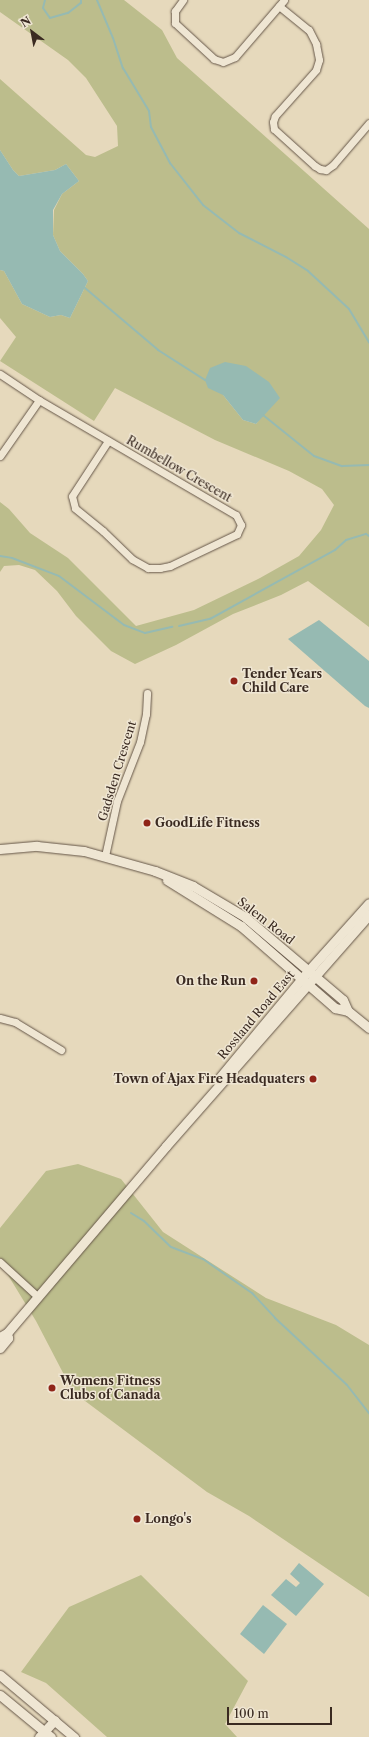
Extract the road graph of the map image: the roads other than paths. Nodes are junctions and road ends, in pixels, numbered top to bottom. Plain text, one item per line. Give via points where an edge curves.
1 (183, 0) edge
2 (281, 3) edge
3 (369, 123) edge
4 (0, 374) edge
5 (39, 400) junction
6 (108, 441) junction
7 (0, 456) edge
8 (147, 693) dead end
9 (0, 849) edge
10 (105, 856) junction
11 (155, 871) junction
12 (369, 903) edge
13 (369, 915) edge
14 (308, 971) junction
15 (316, 977) junction
16 (306, 982) junction
17 (348, 1011) junction
18 (0, 1018) edge
19 (369, 1028) edge
20 (61, 1050) dead end
21 (0, 1262) edge
22 (38, 1297) junction
23 (4, 1335) edge
24 (0, 1348) edge
25 (0, 1675) edge
26 (0, 1695) edge
27 (55, 1720) junction
28 (45, 1735) edge
29 (74, 1737) edge

1 - 2 street via 175,11 175,23 214,59 223,62 235,57
2 - 3 street via 309,30 316,44 319,60 316,70 276,116 273,122 274,129 320,170 326,170
4 - 5 street, Rumbellow Crescent
5 - 6 street, Rumbellow Crescent
5 - 7 street
6 - 6 street, Rumbellow Crescent via 72,496 75,508 132,559 148,568 170,566 237,534 241,525 236,515
8 - 10 street, Gadsden Crescent via 140,742 117,801
9 - 10 main road, Salem Road via 36,846
10 - 11 main road, Salem Road
11 - 14 main road, Salem Road via 193,886 245,917
11 - 16 main road, Salem Road via 241,926
12 - 14 main road, Rossland Road East
13 - 15 main road, Rossland Road East
14 - 15 main road, Salem Road
14 - 16 main road, Rossland Road East
15 - 16 main road, Rossland Road East
15 - 17 main road, Salem Road via 343,1000
16 - 17 main road, Salem Road via 335,1008
16 - 22 main road, Rossland Road East
17 - 19 main road, Salem Road
18 - 20 street via 15,1022
21 - 22 street
22 - 23 main road, Rossland Road East
23 - 24 main road, Rossland Road East via 8,1338
25 - 27 main road
26 - 28 main road
27 - 28 main road
27 - 29 main road

